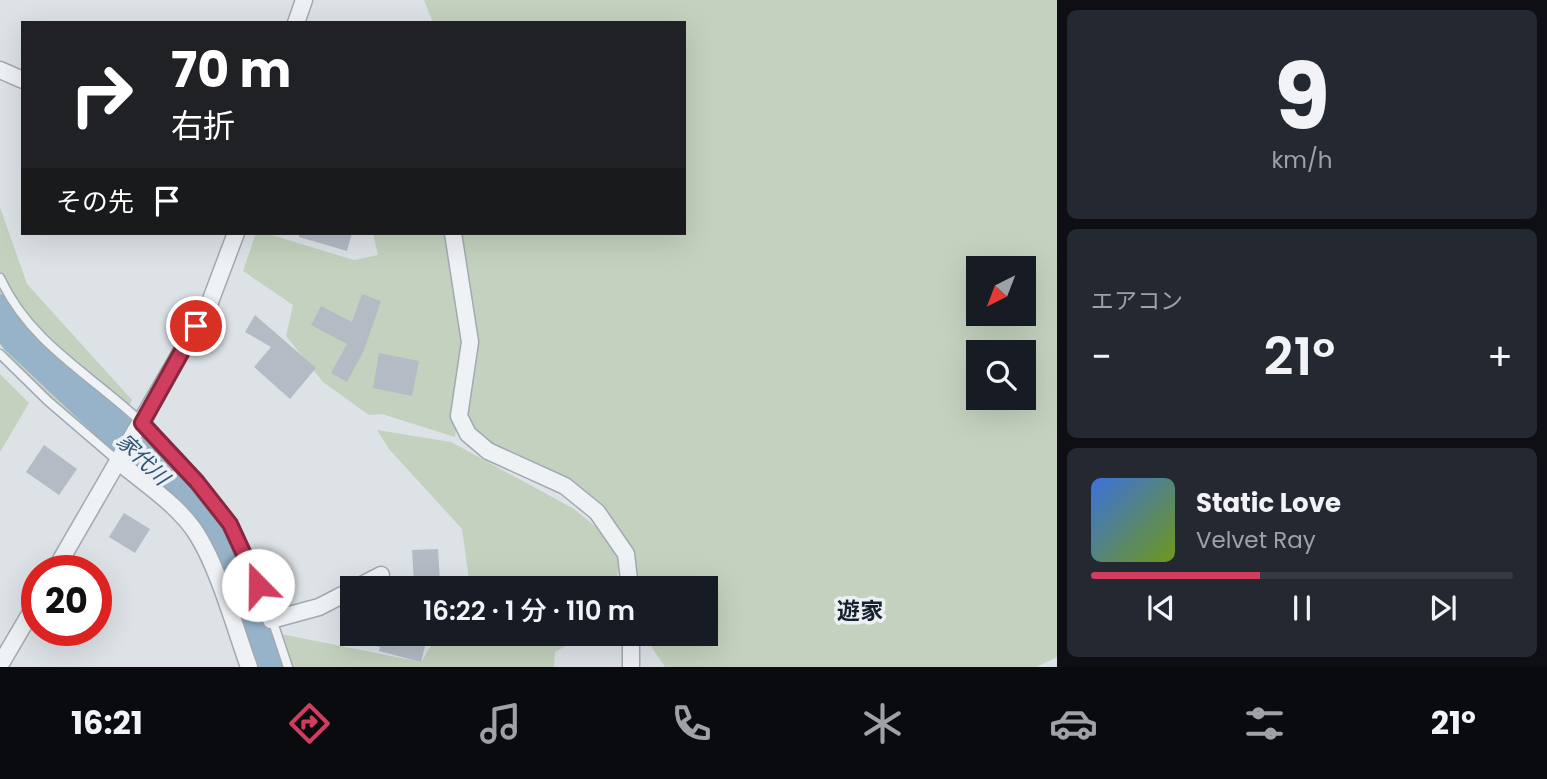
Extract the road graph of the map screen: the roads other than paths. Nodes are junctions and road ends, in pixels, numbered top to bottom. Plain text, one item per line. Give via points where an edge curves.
1 (304, 0) edge
2 (297, 21) edge
3 (0, 70) edge
4 (21, 78) edge
5 (235, 235) edge
6 (453, 235) edge
7 (0, 278) edge
8 (0, 354) edge
9 (138, 428) junction
10 (119, 461) junction
11 (64, 555) edge
12 (629, 576) edge
13 (340, 596) edge
14 (271, 620) junction
15 (21, 629) edge
16 (631, 646) edge
17 (1, 662) edge
18 (249, 667) edge
19 (288, 667) edge
20 (631, 667) edge

1 - 2 street
3 - 4 street
5 - 9 street via 209,302
6 - 12 street via 470,342 458,416 468,434 488,451 565,486 597,512 626,554
7 - 9 lane via 47,344 104,388
8 - 10 lane
9 - 10 street
9 - 14 lane via 197,482 230,524
10 - 11 street
10 - 18 street via 197,534
13 - 14 street
14 - 19 lane
15 - 17 street
16 - 20 street

